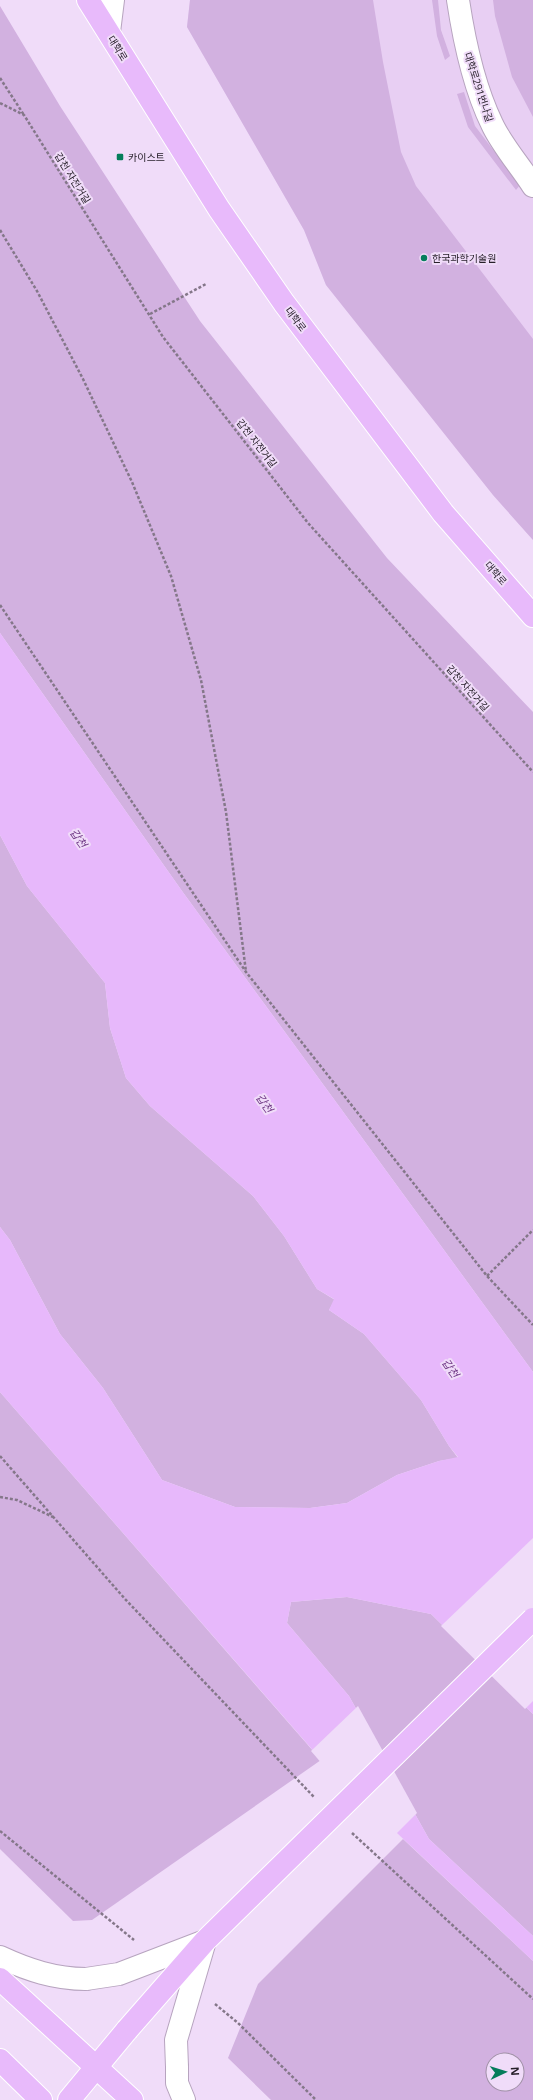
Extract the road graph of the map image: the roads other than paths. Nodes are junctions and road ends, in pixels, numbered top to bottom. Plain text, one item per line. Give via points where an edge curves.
1 (88, 0) edge
2 (114, 0) edge
3 (458, 0) edge
4 (109, 32) junction
5 (533, 186) edge
6 (533, 616) edge
7 (533, 1620) edge
8 (205, 1941) junction
9 (0, 1957) edge
10 (0, 1979) edge
11 (0, 2060) edge
12 (95, 2067) junction
13 (41, 2100) edge
14 (69, 2100) edge
15 (132, 2100) edge
16 (184, 2100) edge

1 - 4 main road, 대학로
2 - 4 street
3 - 5 street, 대학로291번나길 via 462,32 472,69 492,125
4 - 6 main road, 대학로 via 219,209 284,303 443,513
7 - 8 main road, bridge
8 - 9 street, bridge via 119,1974 86,1979 65,1979 27,1970
8 - 12 main road, bridge
8 - 16 street, bridge via 176,2040 177,2084
10 - 12 main road
11 - 13 main road
12 - 14 main road
12 - 15 main road

